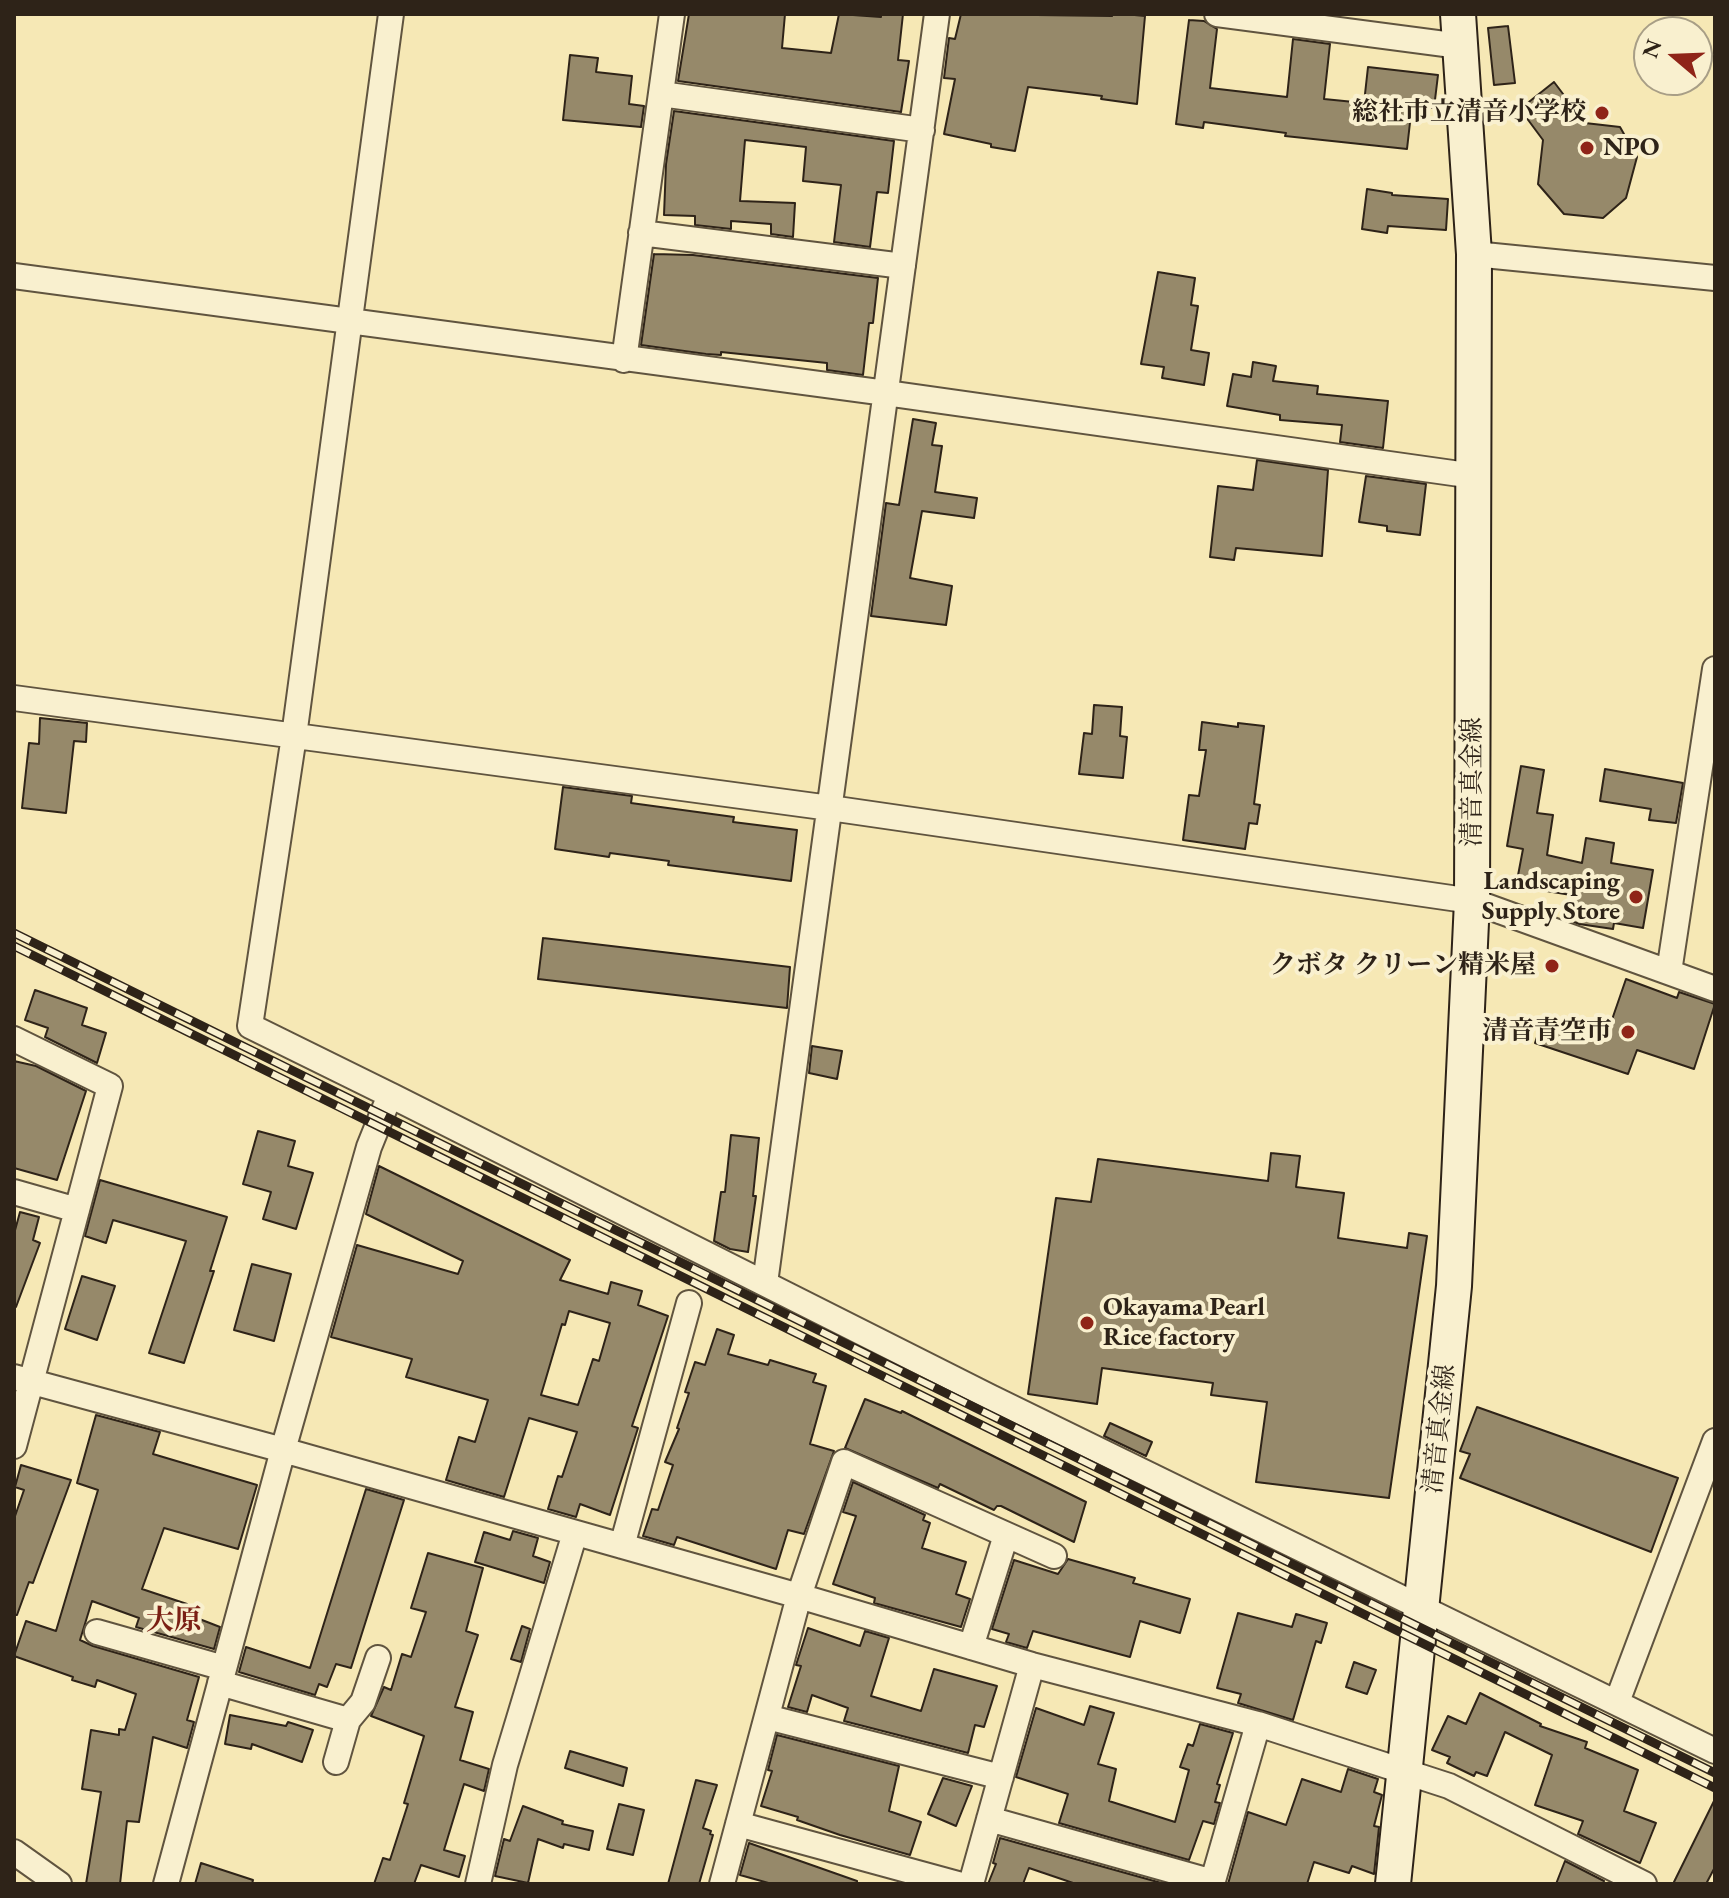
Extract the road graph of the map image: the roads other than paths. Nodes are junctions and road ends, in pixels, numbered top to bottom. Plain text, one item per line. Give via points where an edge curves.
1 (391, 14) edge
2 (672, 14) edge
3 (937, 14) edge
4 (1217, 14) edge
5 (1459, 30) edge
6 (661, 94) junction
7 (922, 130) junction
8 (641, 233) junction
9 (1474, 254) junction
10 (903, 266) junction
11 (14, 276) edge
12 (1715, 278) edge
13 (350, 321) junction
14 (624, 360) junction
15 (886, 393) junction
16 (1474, 476) junction
17 (1715, 669) edge
18 (14, 698) edge
19 (294, 736) junction
20 (830, 808) junction
21 (1472, 901) junction
22 (1669, 972) junction
23 (1715, 989) edge
24 (14, 1039) edge
25 (390, 1095) junction
26 (14, 1192) edge
27 (77, 1210) junction
28 (765, 1283) junction
29 (689, 1303) dead end
30 (23, 1380) edge
31 (1715, 1441) edge
32 (14, 1446) edge
33 (283, 1450) junction
34 (575, 1533) junction
35 (1006, 1535) junction
36 (622, 1546) junction
37 (1054, 1556) dead end
38 (799, 1596) junction
39 (1422, 1609) junction
40 (97, 1632) dead end
41 (971, 1647) junction
42 (378, 1658) dead end
43 (1032, 1665) junction
44 (222, 1676) junction
45 (1617, 1702) junction
46 (767, 1717) junction
47 (348, 1720) junction
48 (1258, 1724) junction
49 (1715, 1751) edge
50 (336, 1762) dead end
51 (1404, 1771) junction
52 (1001, 1777) junction
53 (989, 1819) junction
54 (738, 1824) junction
55 (14, 1852) edge
56 (1631, 1881) edge
57 (1212, 1883) edge
58 (59, 1884) edge
59 (166, 1884) edge
60 (478, 1884) edge
61 (722, 1884) edge
62 (958, 1884) edge
63 (971, 1884) edge
64 (1393, 1884) edge

1 - 13 street
2 - 6 street
3 - 7 street
4 - 5 street
5 - 9 main road, 清音真金線
6 - 7 street
6 - 8 street
7 - 10 street
8 - 10 street
8 - 14 street
9 - 12 street
9 - 16 main road, 清音真金線
10 - 15 street
11 - 13 street
13 - 14 street
13 - 19 street
14 - 15 street
15 - 16 street
15 - 20 street
16 - 21 main road, 清音真金線
17 - 22 street
18 - 19 street
19 - 20 street
19 - 25 street via 250,1026
20 - 21 street
20 - 28 street
21 - 22 street
21 - 39 main road, 清音真金線 via 1454,1286
22 - 23 street
24 - 27 street via 110,1086
25 - 28 street
25 - 33 street via 369,1147
26 - 27 street
27 - 30 street
28 - 39 street
29 - 36 street
30 - 32 street
30 - 33 street
31 - 45 street
33 - 34 street
33 - 44 street
34 - 36 street
34 - 60 street via 505,1765
35 - 37 street
35 - 38 street via 844,1462
35 - 41 street
36 - 38 street
38 - 41 street
38 - 46 street
39 - 45 street
39 - 51 main road, 清音真金線
40 - 44 street
41 - 43 street
42 - 47 street via 363,1702
43 - 48 street
43 - 52 street
44 - 47 street
44 - 59 street
45 - 49 street
46 - 52 street
46 - 54 street
47 - 50 street
48 - 51 street
48 - 57 street
51 - 56 street via 1449,1786
51 - 64 main road, 清音真金線
52 - 53 street
53 - 57 street
53 - 63 street
54 - 61 street
54 - 62 street
55 - 58 street

